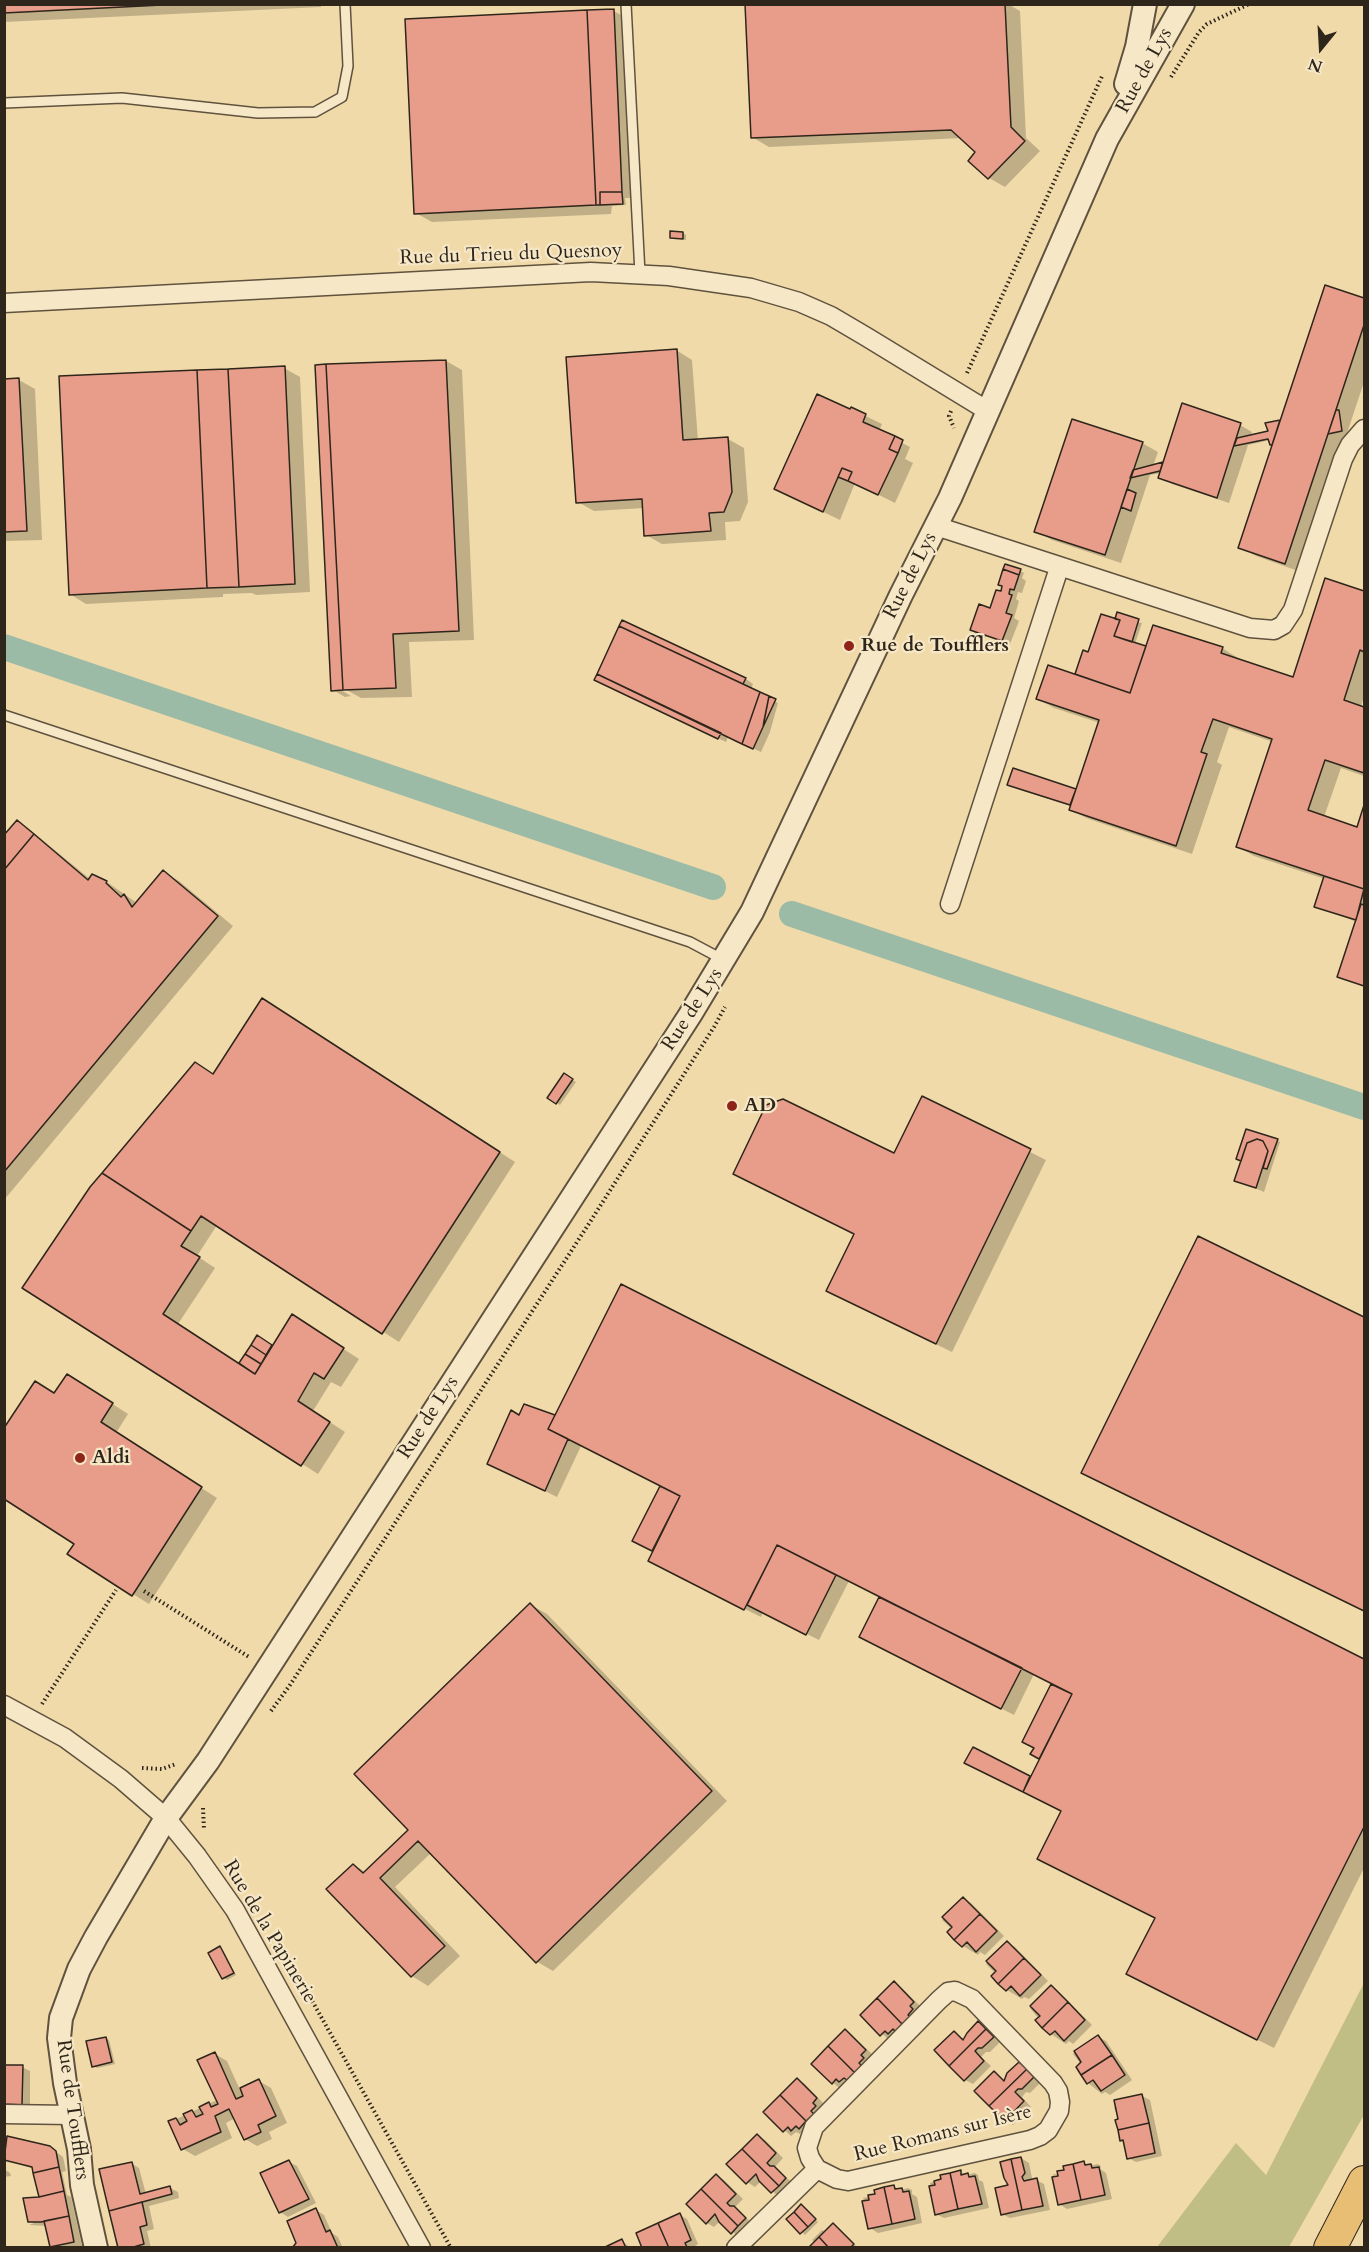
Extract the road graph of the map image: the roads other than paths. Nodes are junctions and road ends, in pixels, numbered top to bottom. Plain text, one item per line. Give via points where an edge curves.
1 (345, 4) edge
2 (626, 4) edge
3 (1145, 4) edge
4 (1183, 4) edge
5 (4, 103) edge
6 (1107, 139) junction
7 (640, 274) junction
8 (4, 303) edge
9 (988, 411) junction
10 (1365, 429) edge
11 (936, 526) junction
12 (1059, 568) junction
13 (4, 715) edge
14 (950, 904) dead end
15 (724, 960) junction
16 (4, 1705) edge
17 (166, 1818) junction
18 (4, 2114) edge
19 (72, 2115) junction
20 (817, 2169) junction
21 (1365, 2182) edge
22 (1365, 2217) edge
23 (96, 2247) edge
24 (421, 2247) edge
25 (736, 2247) edge
26 (1330, 2247) edge
27 (1348, 2247) edge

1 - 5 lane via 348,66 342,97 315,112 258,113 122,98
2 - 7 lane
3 - 6 street, Rue de Lys via 1137,47
4 - 6 street, Rue de Lys
6 - 9 street, Rue de Lys
7 - 8 street, Rue du Trieu du Quesnoy via 591,272
7 - 9 street, Rue du Trieu du Quesnoy via 735,285 800,302 856,331
9 - 11 street, Rue de Lys
10 - 12 street via 1343,459 1293,610 1283,625 1274,630 1250,628
11 - 12 street
11 - 15 street, Rue de Lys via 764,889
12 - 14 street
13 - 15 lane via 690,942
15 - 17 street, Rue de Lys via 208,1761
16 - 17 street, Rue de la Papinerie via 80,1749 141,1794
17 - 19 street, Rue de Toufflers via 96,1937 68,1995 59,2038
17 - 24 street, Rue de la Papinerie via 235,1911
18 - 19 street
19 - 23 street, Rue de Toufflers
20 - 20 street, Rue Romans sur Isère via 807,2148 814,2127 948,1992 972,1999 1058,2091 1059,2111 1054,2122 1030,2140 848,2181
20 - 25 street
21 - 26 highway
22 - 27 highway

